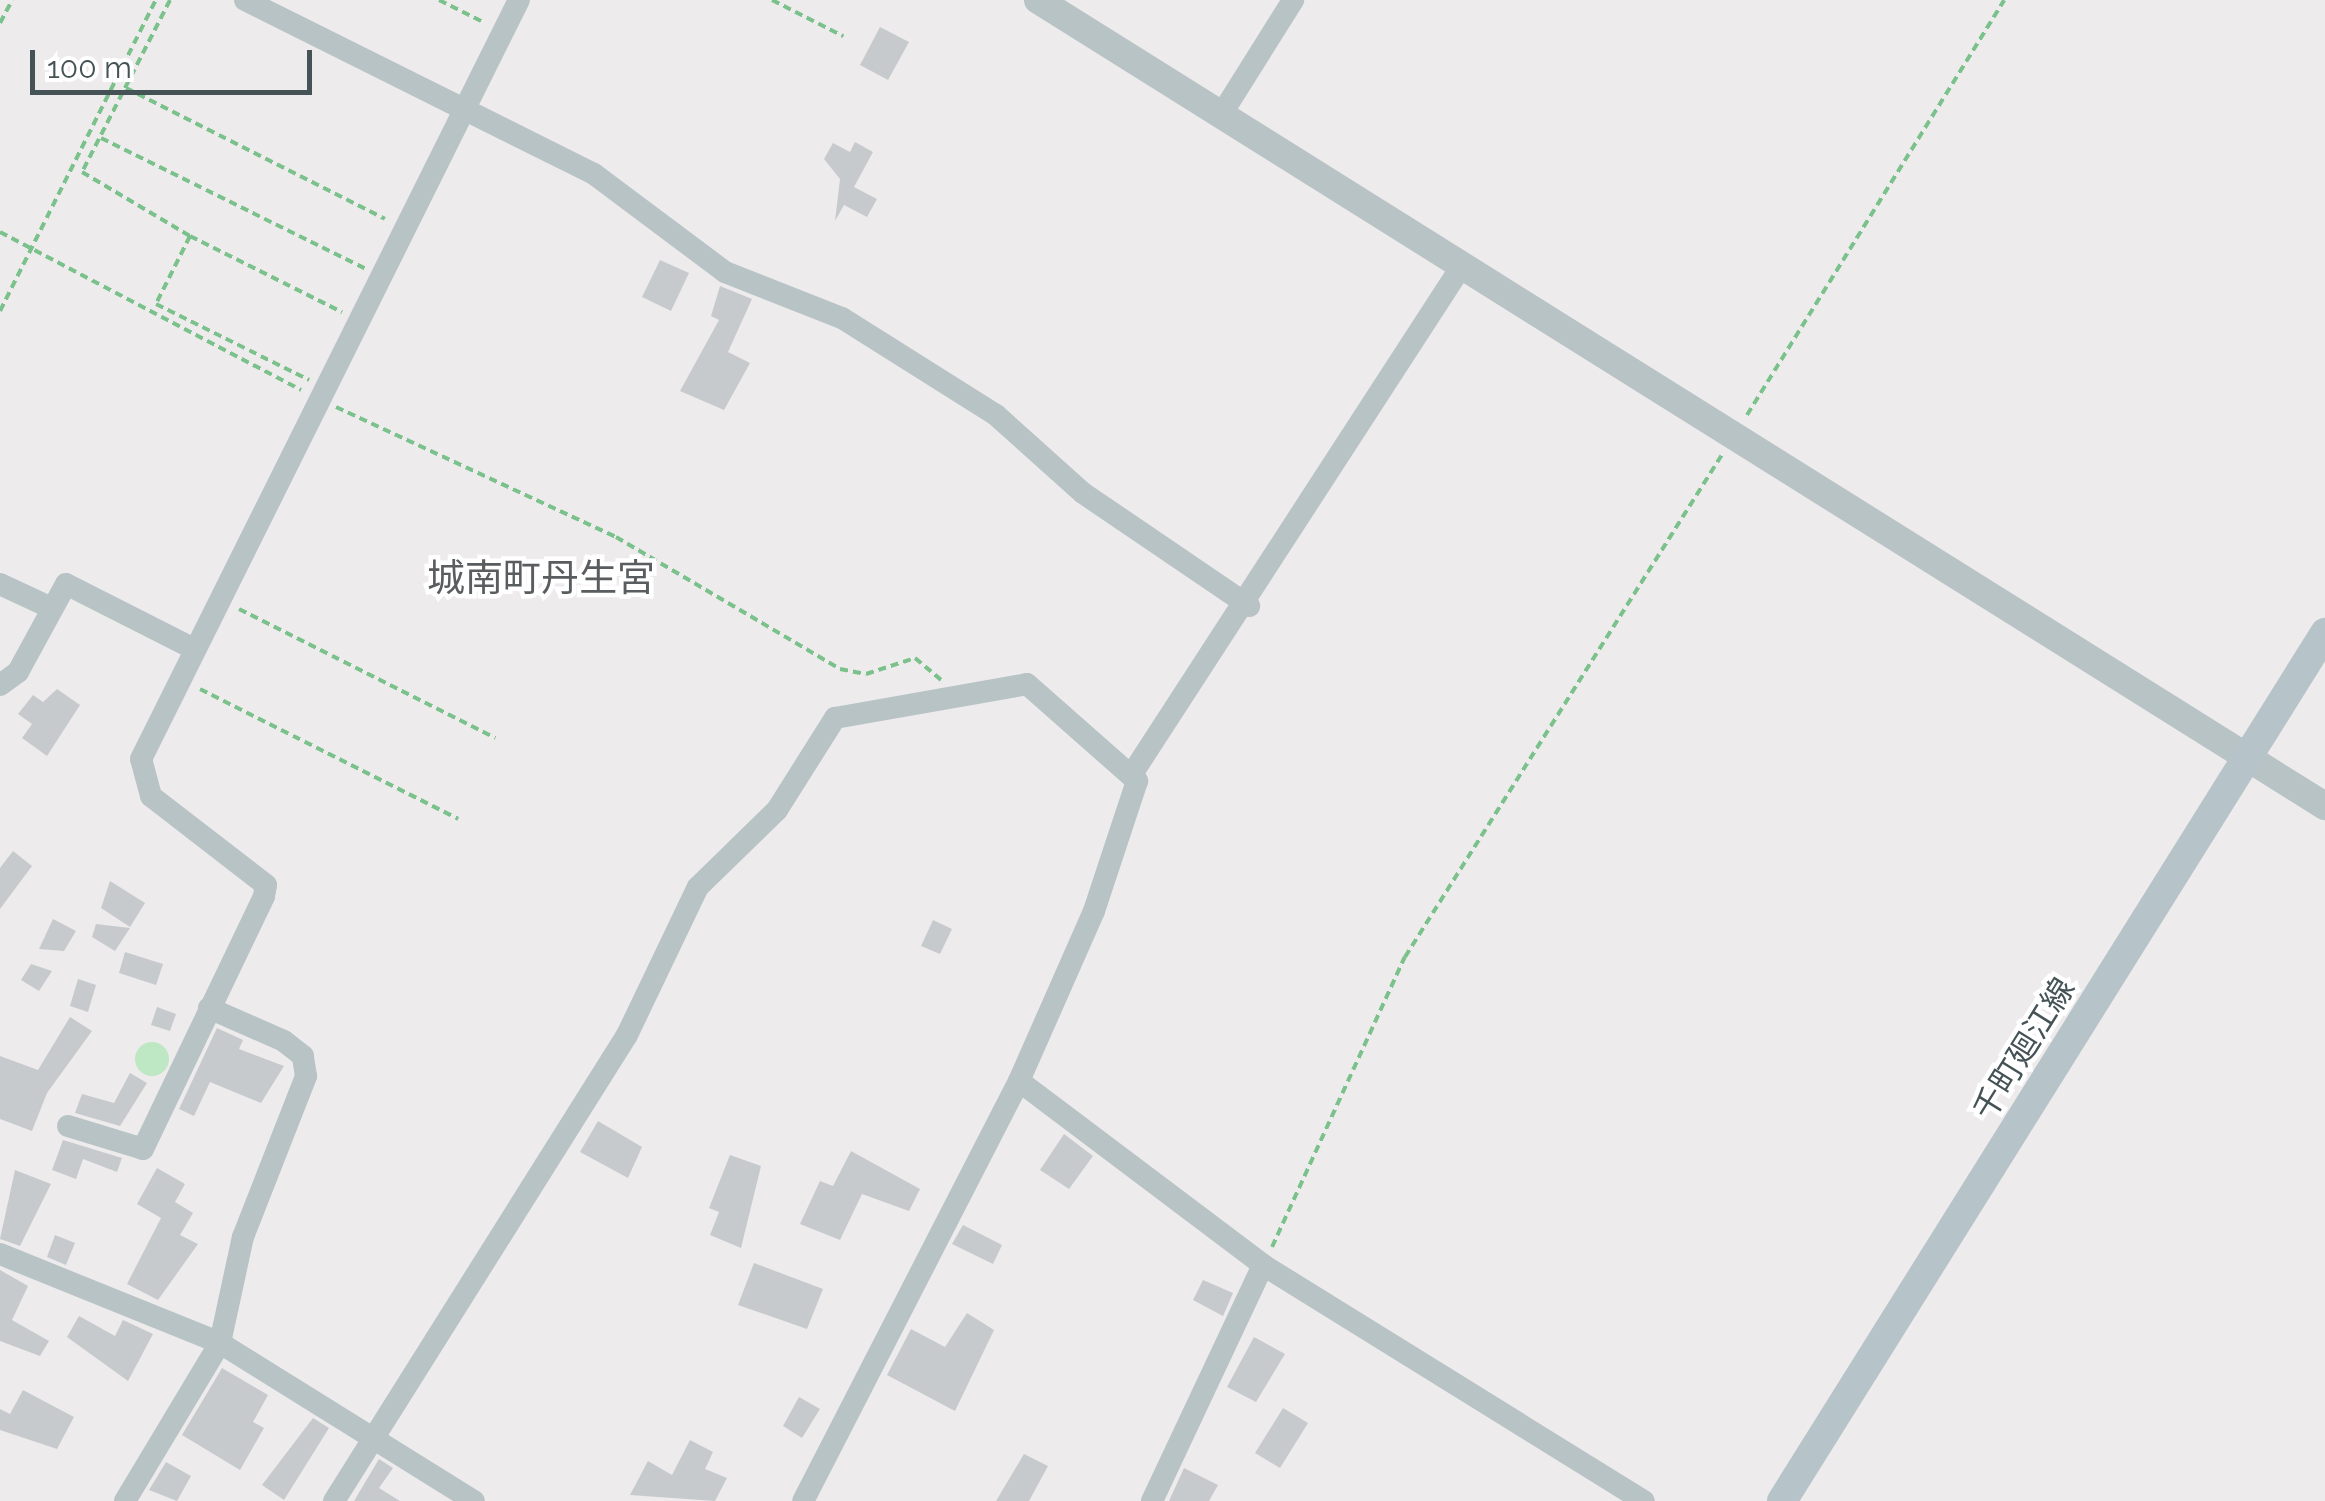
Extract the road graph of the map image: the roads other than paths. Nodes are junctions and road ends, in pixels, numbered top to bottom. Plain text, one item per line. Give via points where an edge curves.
1 (245, 0) edge
2 (519, 0) edge
3 (1038, 0) edge
4 (1293, 0) edge
5 (461, 113) junction
6 (1221, 114) junction
7 (1463, 264) junction
8 (0, 584) edge
9 (47, 606) junction
10 (1249, 606) junction
11 (2325, 633) edge
12 (192, 648) junction
13 (0, 685) edge
14 (2248, 758) junction
15 (1132, 774) junction
16 (2325, 806) edge
17 (210, 1008) junction
18 (1020, 1081) junction
19 (68, 1126) dead end
20 (0, 1254) edge
21 (1264, 1265) junction
22 (220, 1343) junction
23 (376, 1441) junction
24 (126, 1501) edge
25 (334, 1501) edge
26 (474, 1501) edge
27 (803, 1501) edge
28 (1152, 1501) edge
29 (1644, 1501) edge
30 (1782, 1501) edge

1 - 5 street
2 - 5 street
3 - 6 street
4 - 6 street
5 - 10 street via 594,174 725,272 842,318 996,415 1083,493
5 - 12 street
6 - 7 street
7 - 10 street
7 - 14 street
8 - 9 street
9 - 12 street via 66,584
9 - 13 street via 18,672
10 - 15 street
11 - 14 main road, 千町廻江線
12 - 17 street via 141,779 266,885
14 - 16 street
14 - 30 main road, 千町廻江線
15 - 18 street via 1094,911
15 - 23 street via 1027,684 834,718 777,810 698,887 628,1035
17 - 19 street via 143,1149
17 - 22 street via 272,1033 307,1064 242,1238
18 - 21 street
18 - 27 street
20 - 22 street
21 - 28 street
21 - 29 street
22 - 23 street
22 - 24 street
23 - 25 street
23 - 26 street

